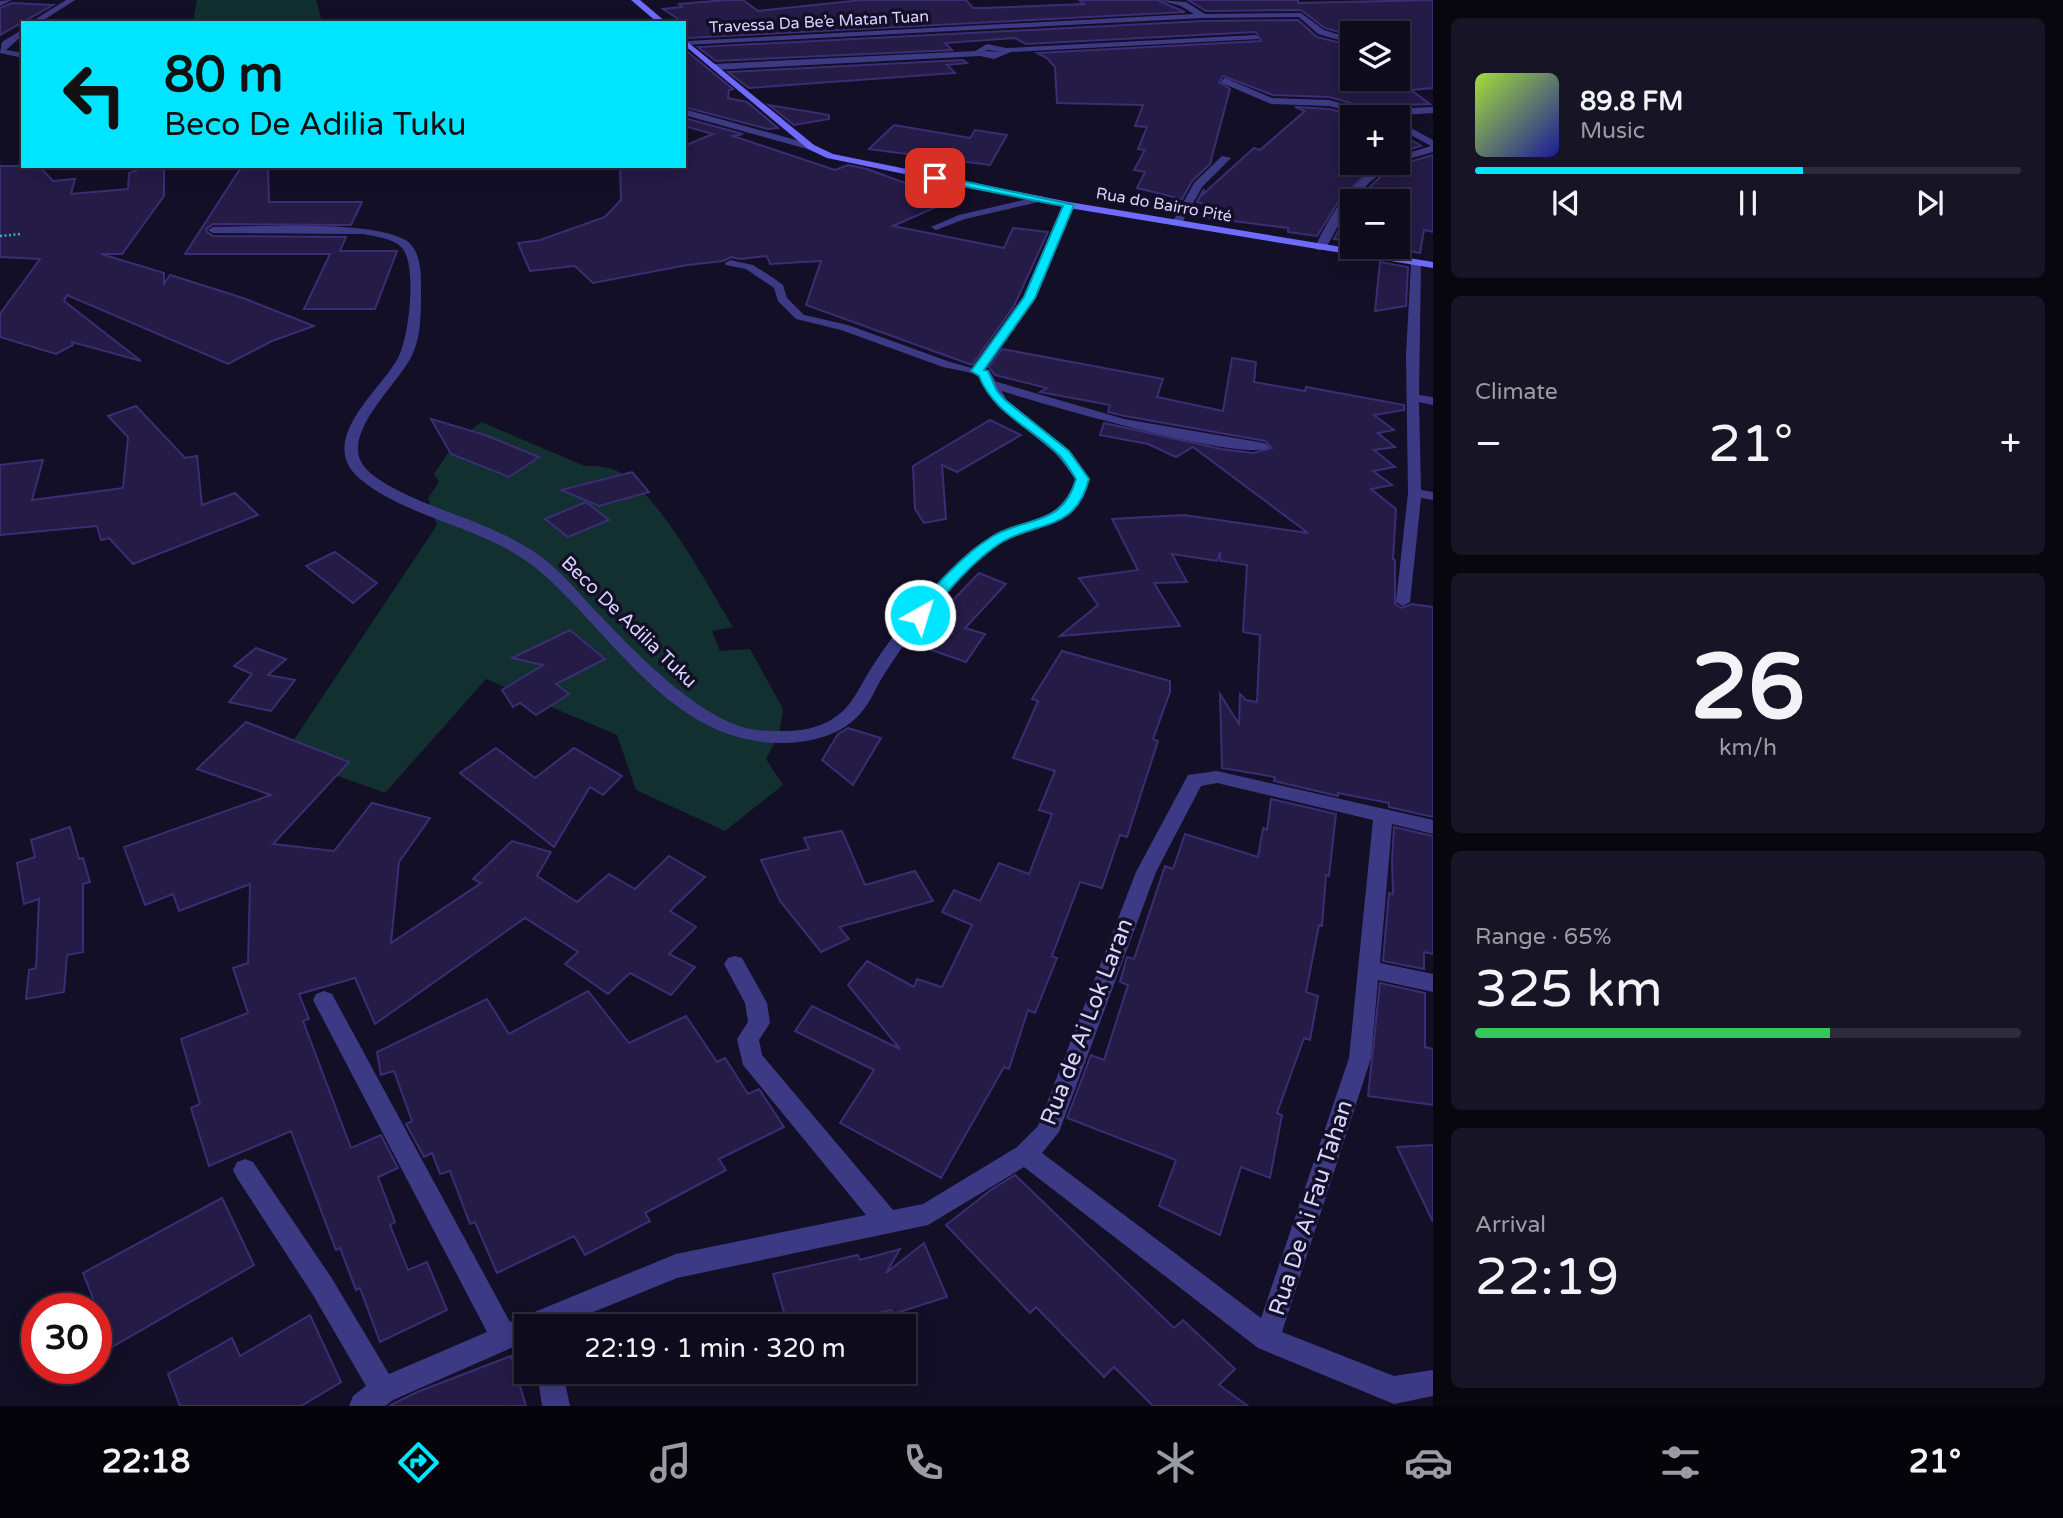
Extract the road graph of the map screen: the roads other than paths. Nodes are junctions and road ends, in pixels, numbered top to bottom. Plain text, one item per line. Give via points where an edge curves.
1 (8, 0) edge
2 (71, 0) edge
3 (635, 0) edge
4 (1163, 0) edge
5 (0, 4) edge
6 (1203, 16) junction
7 (36, 21) edge
8 (661, 21) edge
9 (21, 32) edge
10 (1256, 37) dead end
11 (1340, 38) edge
12 (686, 42) edge
13 (0, 51) edge
14 (21, 56) edge
15 (714, 67) junction
16 (1225, 81) dead end
17 (1340, 106) edge
18 (1433, 110) edge
19 (1410, 111) edge
20 (686, 113) edge
21 (1410, 132) edge
22 (811, 147) junction
23 (1433, 147) edge
24 (1410, 155) edge
25 (1226, 158) dead end
26 (1373, 175) edge
27 (1041, 199) junction
28 (1069, 205) junction
29 (1177, 223) junction
30 (936, 227) dead end
31 (213, 230) dead end
32 (1321, 248) junction
33 (730, 263) dead end
34 (1416, 263) junction
35 (1433, 265) edge
36 (982, 377) junction
37 (1414, 398) junction
38 (1433, 401) edge
39 (1264, 447) dead end
40 (1415, 493) junction
41 (1433, 496) edge
42 (1403, 602) dead end
43 (1383, 816) junction
44 (1433, 827) edge
45 (735, 964) dead end
46 (1367, 969) junction
47 (1433, 983) edge
48 (324, 1000) dead end
49 (1025, 1154) junction
50 (246, 1170) dead end
51 (888, 1223) junction
52 (520, 1314) edge
53 (562, 1314) edge
54 (514, 1335) edge
55 (1267, 1339) junction
56 (1433, 1383) edge
57 (552, 1384) edge
58 (373, 1398) edge
59 (556, 1406) edge

1 - 5 street
2 - 7 street
3 - 8 main road
4 - 6 street via 1183,4
6 - 11 street, Travessa Da Be’e Matan Tuan via 1301,15 1321,32
6 - 12 street, Travessa Da Be’e Matan Tuan
9 - 13 street
10 - 15 street via 1006,50 1002,55
12 - 15 main road, Rua do Bairro Pité
13 - 14 street
15 - 22 main road, Rua do Bairro Pité
16 - 17 street via 1271,101
18 - 19 street
20 - 22 street
21 - 23 street
22 - 27 main road, Rua do Bairro Pité via 830,156
23 - 24 street
25 - 29 street via 1198,184
26 - 32 street via 1330,223
27 - 28 main road, Rua do Bairro Pité
27 - 30 lane
28 - 29 main road, Rua do Bairro Pité
28 - 36 street via 1030,298
29 - 32 main road, Rua do Bairro Pité
31 - 36 street, Beco De Adilia Tuku via 363,231 399,240 410,250 416,268 407,355 359,422 349,452 351,463 387,489 504,538 526,552 679,698 747,735 807,736 840,723 948,581 998,539 1066,512 1083,479 1077,468 1001,403
32 - 34 main road, Rua do Bairro Pité
33 - 36 lane via 756,270 779,287 782,299 800,317 844,327
34 - 35 main road, Rua do Bairro Pité
34 - 37 lane
36 - 39 lane via 1050,405 1220,442
37 - 38 lane
37 - 40 lane
40 - 41 lane
40 - 42 lane
43 - 44 street, Rua de Ai Lok Laran
43 - 46 street, Rua De Ai Fau Tahan
43 - 49 street, Rua de Ai Lok Laran via 1217,777 1195,780 1146,872 1047,1132
45 - 51 street via 756,1003 759,1023 748,1039 751,1058
46 - 47 street
46 - 55 street, Rua De Ai Fau Tahan via 1360,1058
48 - 52 street
49 - 51 street, Rua de Ai Lok Laran via 928,1214
49 - 55 street, Rua De Ai Fau Tahan
50 - 58 street via 322,1286
51 - 53 street, Rua de Ai Lok Laran via 676,1266
54 - 58 street, Rua de Ai Lok Laran
55 - 56 street via 1394,1390
57 - 59 street

